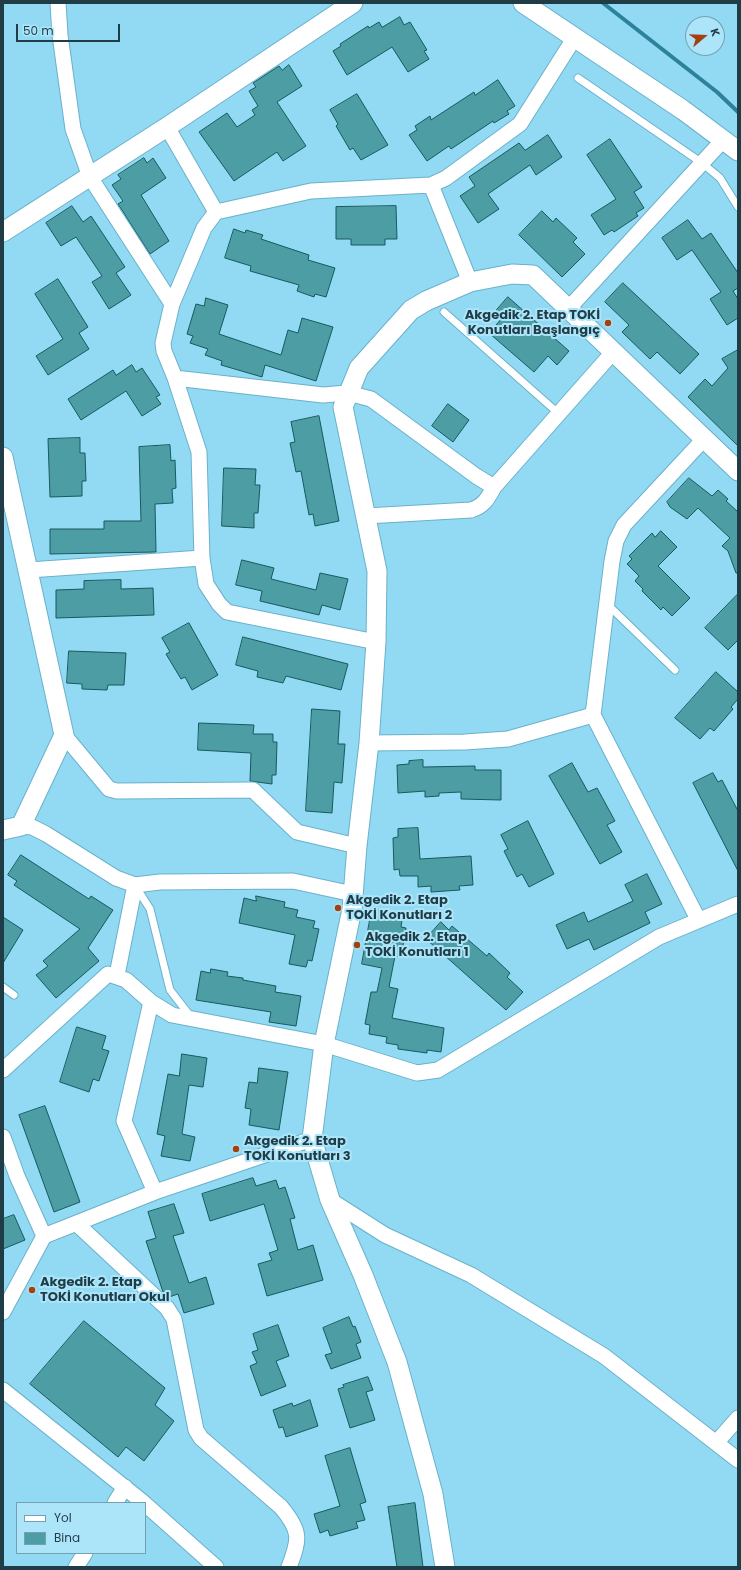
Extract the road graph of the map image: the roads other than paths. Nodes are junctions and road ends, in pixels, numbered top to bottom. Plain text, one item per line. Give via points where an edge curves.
1 (58, 3) edge
2 (353, 3) edge
3 (523, 3) edge
4 (575, 37) junction
5 (578, 78) dead end
6 (167, 127) junction
7 (731, 145) edge
8 (702, 163) junction
9 (90, 177) junction
10 (431, 185) junction
11 (738, 207) edge
12 (216, 212) junction
13 (3, 232) edge
14 (470, 282) junction
15 (172, 304) junction
16 (569, 308) junction
17 (444, 312) dead end
18 (614, 351) junction
19 (175, 378) junction
20 (348, 393) junction
21 (558, 413) junction
22 (704, 438) junction
23 (3, 458) edge
24 (738, 471) edge
25 (494, 487) junction
26 (366, 516) junction
27 (202, 558) junction
28 (29, 570) junction
29 (607, 604) junction
30 (376, 642) junction
31 (675, 670) dead end
32 (593, 715) junction
33 (64, 734) junction
34 (369, 743) junction
35 (22, 826) junction
36 (3, 830) edge
37 (357, 846) junction
38 (134, 885) junction
39 (353, 894) junction
40 (738, 904) edge
41 (698, 919) junction
42 (117, 976) junction
43 (3, 987) edge
44 (14, 996) dead end
45 (150, 1002) junction
46 (192, 1019) junction
47 (324, 1044) junction
48 (3, 1070) edge
49 (3, 1137) edge
50 (312, 1139) junction
51 (155, 1192) junction
52 (330, 1200) junction
53 (77, 1224) junction
54 (44, 1236) junction
55 (7, 1295) edge
56 (3, 1312) edge
57 (3, 1390) edge
58 (738, 1418) edge
59 (716, 1443) junction
60 (738, 1460) edge
61 (125, 1487) junction
62 (116, 1502) edge
63 (142, 1502) edge
64 (146, 1506) edge
65 (84, 1554) edge
66 (76, 1567) edge
67 (216, 1567) edge
68 (289, 1567) edge
69 (444, 1567) edge

1 - 9 street via 73,129
2 - 6 street
3 - 4 street
4 - 7 street
4 - 10 street via 520,124 446,178
5 - 8 lane
6 - 9 street
6 - 12 street
7 - 8 street
8 - 11 lane via 720,178
8 - 16 street
9 - 13 street
9 - 15 street
10 - 12 street via 311,192
10 - 14 street
12 - 15 street via 204,228
14 - 16 street via 512,274 533,275
14 - 20 street via 410,310 359,368
15 - 19 street via 163,343
16 - 18 street
17 - 21 lane
18 - 21 street
18 - 22 street
19 - 20 street via 324,395
19 - 27 street via 199,452
20 - 25 street via 371,399
20 - 26 street via 343,407
21 - 25 street
22 - 24 street
22 - 29 street via 624,525 616,541
23 - 28 street
25 - 26 street via 484,504 471,510
26 - 30 street via 377,571
27 - 28 street
27 - 30 street via 206,584 227,612
28 - 33 street
29 - 31 lane
29 - 32 street
30 - 34 street
32 - 34 street via 508,738 465,742
32 - 41 street
33 - 35 street
33 - 37 street via 109,789 253,790 297,832
34 - 37 street
35 - 36 street
35 - 38 street via 32,827 46,834 116,878
37 - 39 street
38 - 39 street via 160,882 293,881
38 - 42 street
38 - 46 lane via 150,909 170,990
39 - 47 street via 346,944
40 - 41 street
41 - 47 street via 659,936 438,1070 417,1073
42 - 45 street via 126,980
42 - 48 street via 108,974
43 - 44 lane
45 - 46 street via 172,1015
45 - 51 street via 124,1121
46 - 47 street
47 - 50 street
49 - 54 street
50 - 51 street
50 - 52 street
51 - 53 street
52 - 59 street via 384,1235 471,1275 604,1356
52 - 69 street via 363,1275 396,1362 433,1494
53 - 54 street
53 - 68 street via 166,1308 174,1319 196,1430 201,1438 281,1507 290,1518 298,1535
54 - 55 street
55 - 56 street
57 - 61 street
58 - 59 street
59 - 60 street
61 - 62 street
61 - 63 street
64 - 67 street
65 - 66 street

